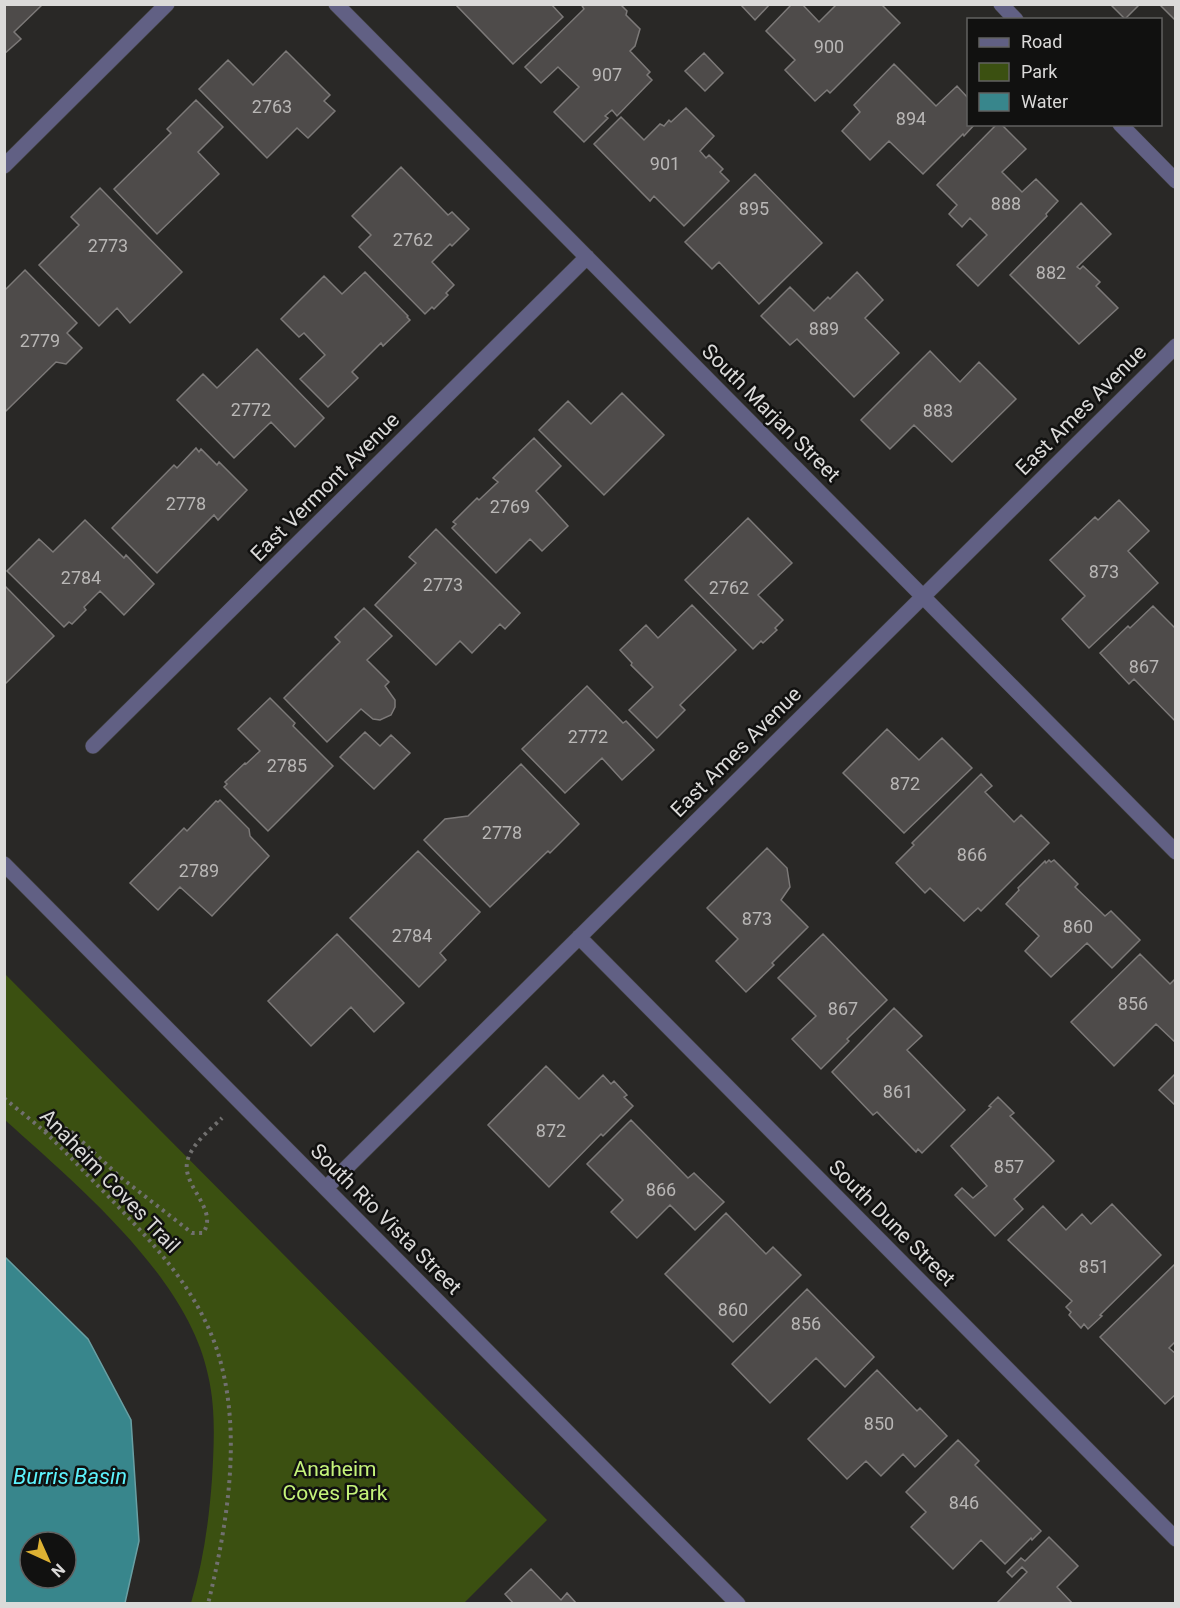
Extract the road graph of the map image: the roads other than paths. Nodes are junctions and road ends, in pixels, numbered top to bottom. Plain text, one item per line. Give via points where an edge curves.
1 (167, 4) edge
2 (336, 4) edge
3 (1001, 4) edge
4 (1014, 18) edge
5 (1122, 126) edge
6 (4, 166) edge
7 (1176, 181) edge
8 (586, 257) junction
9 (1176, 346) edge
10 (923, 596) junction
11 (93, 746) dead end
12 (1176, 852) edge
13 (4, 864) edge
14 (579, 937) junction
15 (326, 1188) junction
16 (1176, 1539) edge
17 (738, 1604) edge

1 - 6 street
2 - 8 street, South Marjan Street
3 - 4 street
5 - 7 street
8 - 10 street, South Marjan Street
8 - 11 street, East Vermont Avenue
9 - 10 street, East Ames Avenue
10 - 12 street, South Marjan Street
10 - 14 street, East Ames Avenue
13 - 15 street, South Rio Vista Street
14 - 15 street, East Ames Avenue
14 - 16 street, South Dune Street
15 - 17 street, South Rio Vista Street

